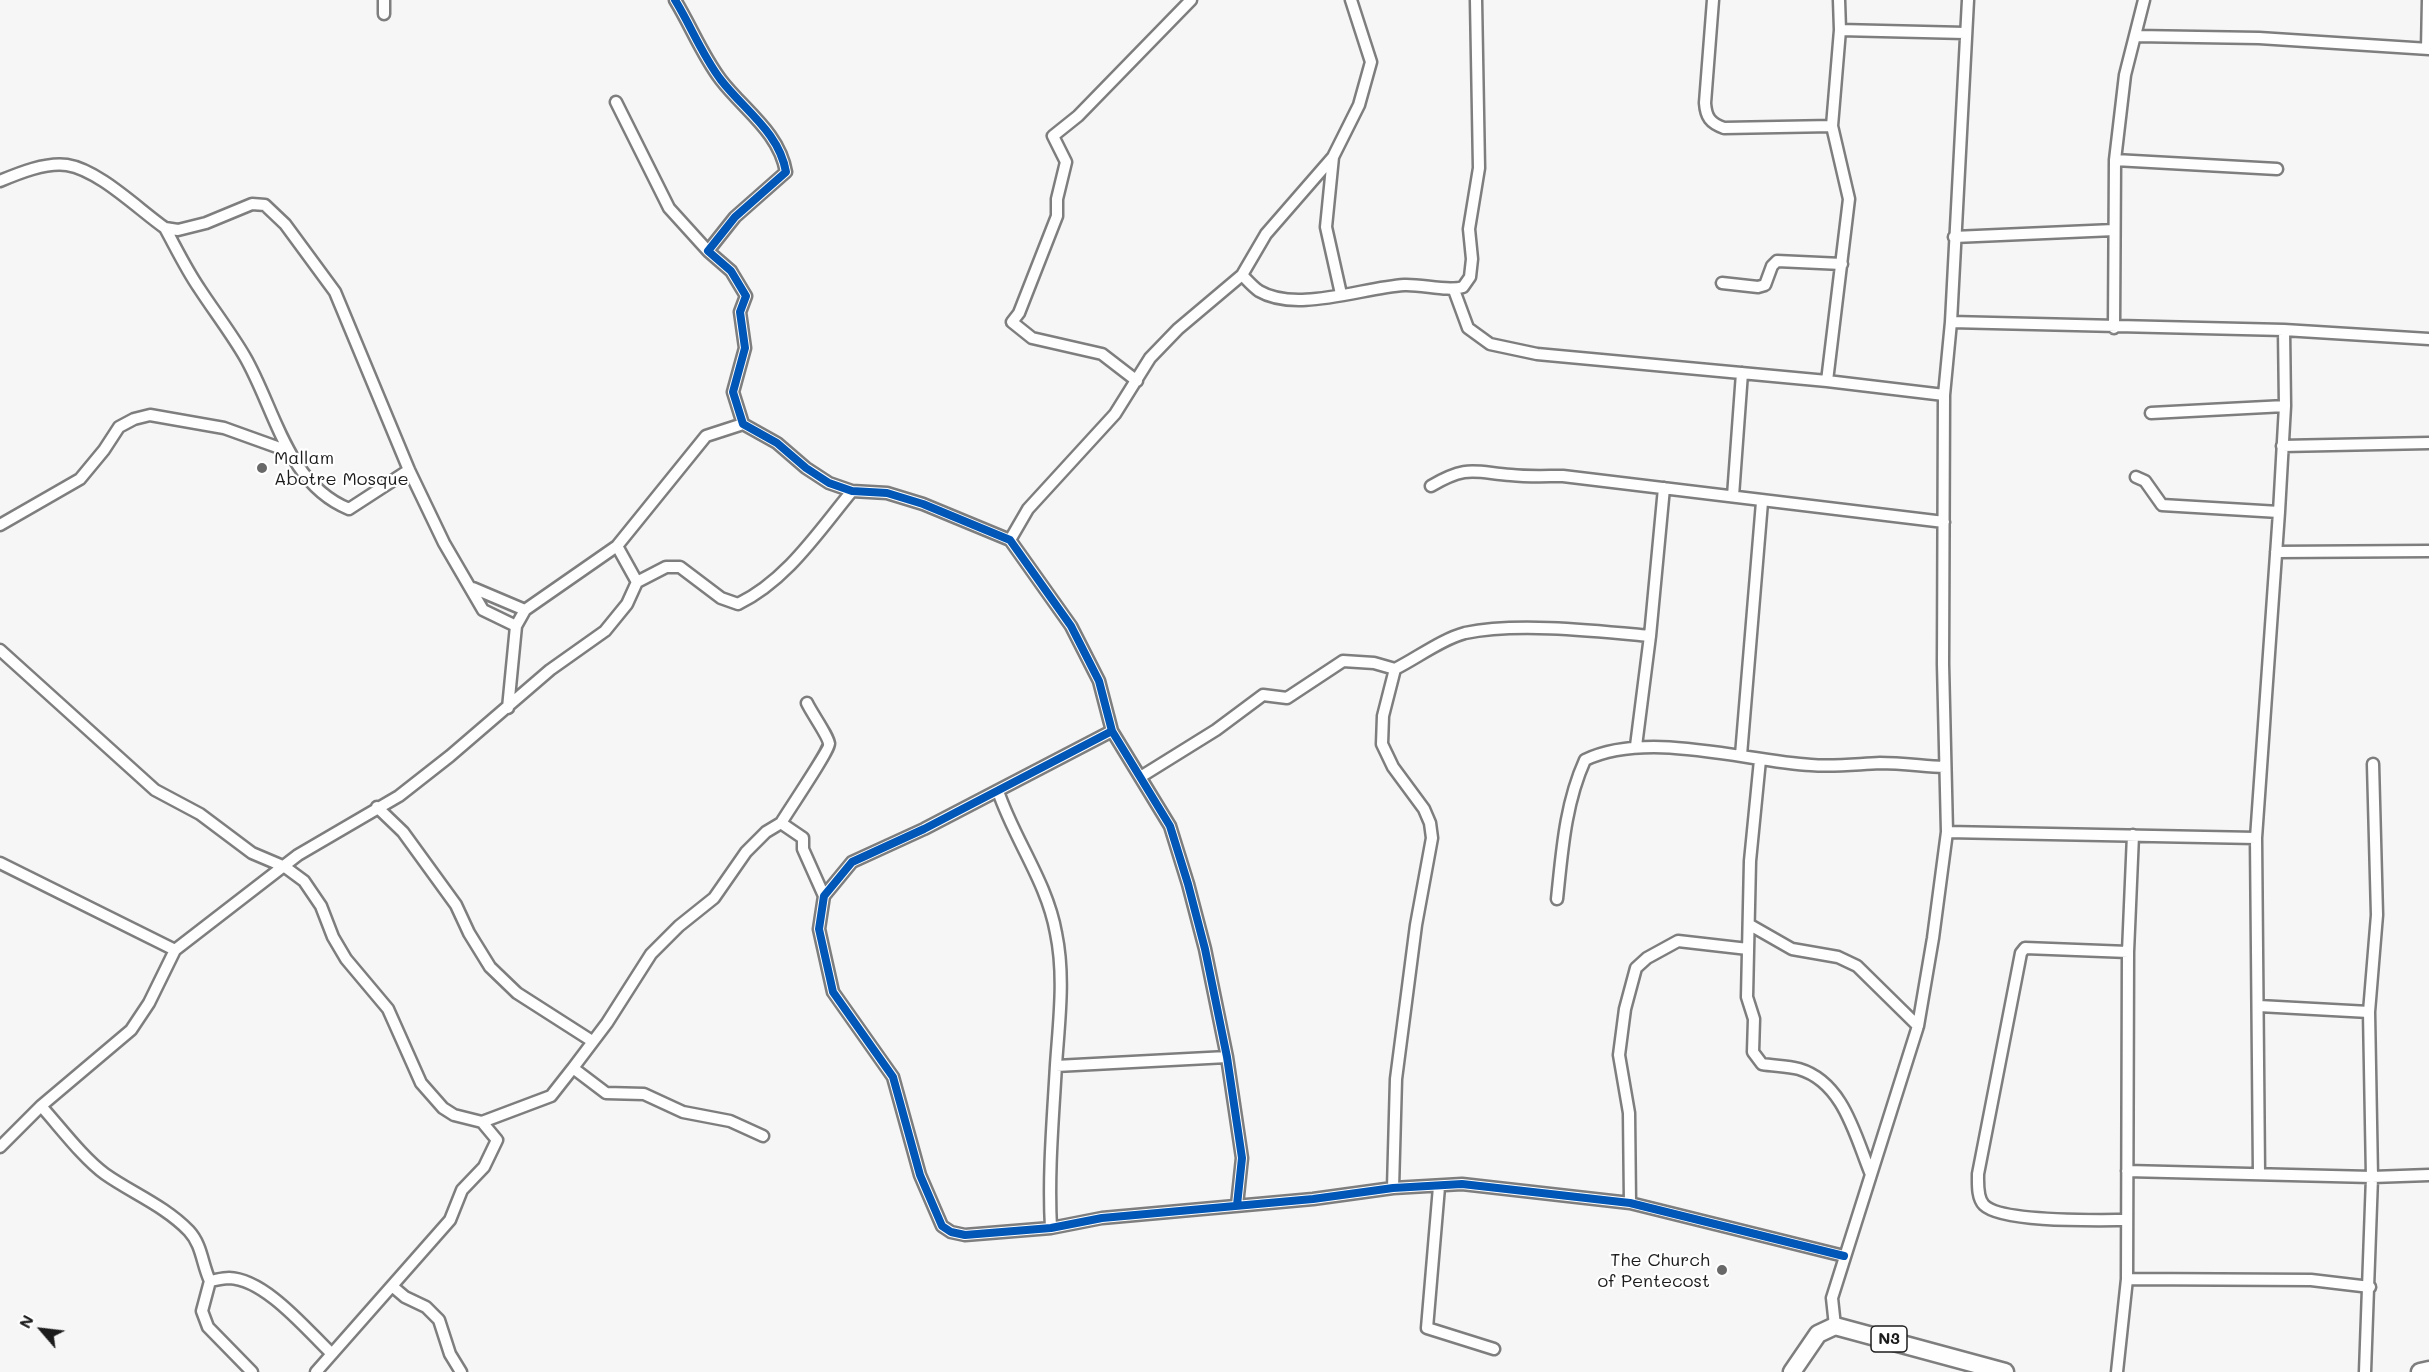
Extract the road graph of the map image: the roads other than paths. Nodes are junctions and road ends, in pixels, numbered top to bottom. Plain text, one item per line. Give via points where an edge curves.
1 (384, 0) edge
2 (675, 0) edge
3 (1351, 0) edge
4 (1713, 0) edge
5 (1839, 0) edge
6 (1968, 0) edge
7 (2144, 0) edge
8 (2428, 0) edge
9 (1477, 1) edge
10 (1185, 2) edge
11 (384, 14) dead end
12 (1840, 30) junction
13 (1965, 33) junction
14 (2136, 36) junction
15 (2428, 49) edge
16 (616, 102) dead end
17 (1832, 126) junction
18 (1333, 157) junction
19 (2115, 160) junction
20 (2277, 169) dead end
21 (1, 177) edge
22 (165, 228) junction
23 (2114, 230) junction
24 (1954, 237) junction
25 (708, 251) junction
26 (1842, 264) junction
27 (1242, 275) junction
28 (1722, 283) dead end
29 (1454, 290) junction
30 (1341, 294) junction
31 (1951, 322) junction
32 (2114, 328) junction
33 (2284, 330) junction
34 (2429, 339) edge
35 (1742, 373) junction
36 (1137, 381) junction
37 (1827, 381) junction
38 (1944, 395) junction
39 (2285, 406) junction
40 (2151, 414) dead end
41 (743, 424) junction
42 (2429, 443) edge
43 (2282, 446) junction
44 (288, 451) junction
45 (409, 470) junction
46 (2136, 477) dead end
47 (1431, 486) dead end
48 (1664, 488) junction
49 (852, 491) junction
50 (1733, 496) junction
51 (1762, 502) junction
52 (2279, 512) junction
53 (1944, 522) junction
54 (0, 525) edge
55 (1010, 540) junction
56 (617, 546) junction
57 (2429, 551) edge
58 (2276, 552) junction
59 (637, 582) junction
60 (473, 588) junction
61 (525, 610) junction
62 (516, 626) junction
63 (1650, 636) junction
64 (0, 650) edge
65 (1395, 669) junction
66 (807, 703) dead end
67 (508, 708) junction
68 (1112, 731) junction
69 (1636, 746) junction
70 (1741, 755) junction
71 (1760, 760) junction
72 (2373, 764) dead end
73 (1944, 767) junction
74 (1142, 776) junction
75 (998, 791) junction
76 (377, 807) junction
77 (781, 823) junction
78 (1947, 832) junction
79 (2133, 835) junction
80 (2256, 838) junction
81 (0, 863) edge
82 (285, 867) junction
83 (824, 896) junction
84 (1557, 899) dead end
85 (1750, 925) junction
86 (1748, 949) junction
87 (175, 950) junction
88 (2128, 952) junction
89 (2259, 1006) junction
90 (2369, 1012) junction
91 (1918, 1026) junction
92 (592, 1041) junction
93 (1227, 1057) junction
94 (1056, 1066) junction
95 (573, 1068) junction
96 (41, 1106) junction
97 (482, 1122) junction
98 (763, 1136) dead end
99 (0, 1147) edge
100 (2127, 1171) junction
101 (1870, 1172) junction
102 (2259, 1174) junction
103 (2429, 1175) edge
104 (2372, 1178) junction
105 (1439, 1186) junction
106 (1393, 1188) junction
107 (1629, 1203) junction
108 (1237, 1205) junction
109 (2127, 1220) junction
110 (1051, 1228) junction
111 (1844, 1256) junction
112 (2127, 1279) junction
113 (210, 1281) junction
114 (392, 1286) junction
115 (2370, 1287) junction
116 (1835, 1326) junction
117 (1494, 1349) dead end
118 (327, 1362) edge
119 (2429, 1370) edge
120 (252, 1372) edge
121 (316, 1372) edge
122 (461, 1372) edge
123 (1792, 1372) edge
124 (2005, 1372) edge
125 (2117, 1372) edge
126 (2365, 1372) edge
127 (2420, 1372) edge

1 - 11 street
2 - 25 street via 721,80 777,145 786,172 735,217
3 - 18 street via 1371,62 1359,105
4 - 17 street via 1706,116 1724,128
5 - 12 street
6 - 13 street
7 - 14 street
8 - 15 street
9 - 29 street via 1480,138 1469,229 1472,259 1470,276 1463,288
10 - 36 street via 1078,116 1053,136 1066,162 1057,216 1012,322 1032,338 1102,354
12 - 13 street
12 - 17 street
13 - 24 street
14 - 15 street via 2259,38
14 - 19 street via 2125,75
16 - 25 street via 669,208
17 - 26 street via 1849,199
18 - 27 street via 1266,234
18 - 30 street via 1326,227
19 - 20 street
19 - 23 street
21 - 22 street via 67,165 91,173
22 - 44 street via 245,358
22 - 45 street via 178,230 206,223 252,204 265,205 285,224 335,292
23 - 24 street
23 - 32 street
24 - 31 street
25 - 41 street via 731,271 746,296 740,312 745,348 733,392
26 - 28 street via 1777,261 1765,285
26 - 37 street
27 - 30 street via 1258,291 1276,298 1311,301
27 - 36 street via 1178,329 1150,358
29 - 30 street via 1405,285
29 - 35 street via 1468,328 1490,344 1537,354
31 - 32 street
31 - 38 street
32 - 33 street
33 - 34 street
33 - 39 street
35 - 37 street
35 - 50 street
36 - 55 street via 1102,429 1028,509
37 - 38 street
38 - 53 street
39 - 40 street
39 - 43 street
41 - 49 street via 777,443 829,483
41 - 56 street via 706,436
42 - 43 street
43 - 52 street
44 - 45 street via 322,494 349,509
44 - 54 street via 224,428 150,415 134,419 118,427 80,479
45 - 60 street via 444,543
46 - 52 street via 2145,481 2162,505
47 - 48 street via 1450,474 1471,470
48 - 50 street
48 - 63 street
49 - 55 street via 887,493 923,504
49 - 59 street via 789,569 738,604 721,598 680,567 666,567
50 - 51 street
51 - 53 street
51 - 70 street
52 - 58 street
53 - 73 street
55 - 68 street via 1071,626 1099,681
56 - 59 street
56 - 61 street
57 - 58 street
58 - 80 street
59 - 67 street via 627,604 604,631 550,670
60 - 61 street
60 - 62 street via 483,610
61 - 62 street
62 - 67 street
63 - 65 street via 1573,630 1463,634
63 - 69 street
64 - 82 street via 155,790 200,813 252,853
65 - 74 street via 1343,661 1287,698 1263,695
65 - 106 street via 1383,716 1382,744 1393,767 1424,809 1432,838 1396,1079
66 - 77 street via 830,742
67 - 76 street via 399,795
68 - 74 street
68 - 75 street
69 - 70 street
69 - 84 street via 1585,760 1561,845
70 - 71 street
71 - 73 street via 1814,766 1883,763
71 - 85 street via 1750,861
72 - 90 street via 2378,915
73 - 78 street
74 - 93 street via 1170,826 1205,949
75 - 83 street via 852,862
75 - 94 street via 1009,824 1045,892 1056,933 1061,975
76 - 82 street
76 - 92 street via 403,832 456,904 490,967 518,993
77 - 83 street via 803,838 802,849
77 - 92 street via 746,852 714,898 651,954
78 - 79 street
78 - 91 street
79 - 80 street
79 - 88 street
80 - 89 street
81 - 87 street
82 - 87 street
82 - 97 street via 304,881 321,906 346,959 388,1009 431,1097 454,1115
83 - 110 street via 819,929 833,992 893,1077 920,1175 942,1226 965,1235
85 - 86 street
85 - 91 street via 1792,949 1838,957 1857,966
86 - 101 street via 1747,996 1754,1019 1753,1052 1762,1064 1800,1069 1825,1083 1840,1101
86 - 107 street via 1678,941 1636,968 1624,1009 1619,1055 1629,1113
87 - 96 street via 131,1030
88 - 100 street
88 - 109 street via 2025,948 2021,953 1978,1174 1979,1196 1993,1211 2058,1219
89 - 90 street
89 - 102 street
90 - 104 street
91 - 101 street
92 - 95 street
93 - 94 street
93 - 108 street via 1242,1158
94 - 110 street via 1050,1161
95 - 97 street via 551,1096
95 - 98 street via 606,1093 644,1094 683,1112 730,1121
96 - 99 street
96 - 113 street via 103,1172 190,1232 201,1250
97 - 114 street via 497,1140 491,1156 462,1190 450,1220
100 - 102 street
100 - 109 street
101 - 111 street
102 - 104 street
103 - 104 street
104 - 115 street
105 - 106 street
105 - 107 street via 1462,1184
105 - 117 street via 1427,1328
106 - 108 street
107 - 111 street
108 - 110 street via 1102,1218
109 - 112 street
111 - 116 street via 1832,1298
112 - 115 street via 2311,1280
112 - 125 street
113 - 118 street via 229,1278 261,1289 287,1310
113 - 120 street via 202,1311 208,1327
114 - 118 street
114 - 122 street via 439,1320 450,1354
115 - 126 street
116 - 123 main road via 1818,1334
116 - 124 main road, N3
118 - 121 street
119 - 127 main road

